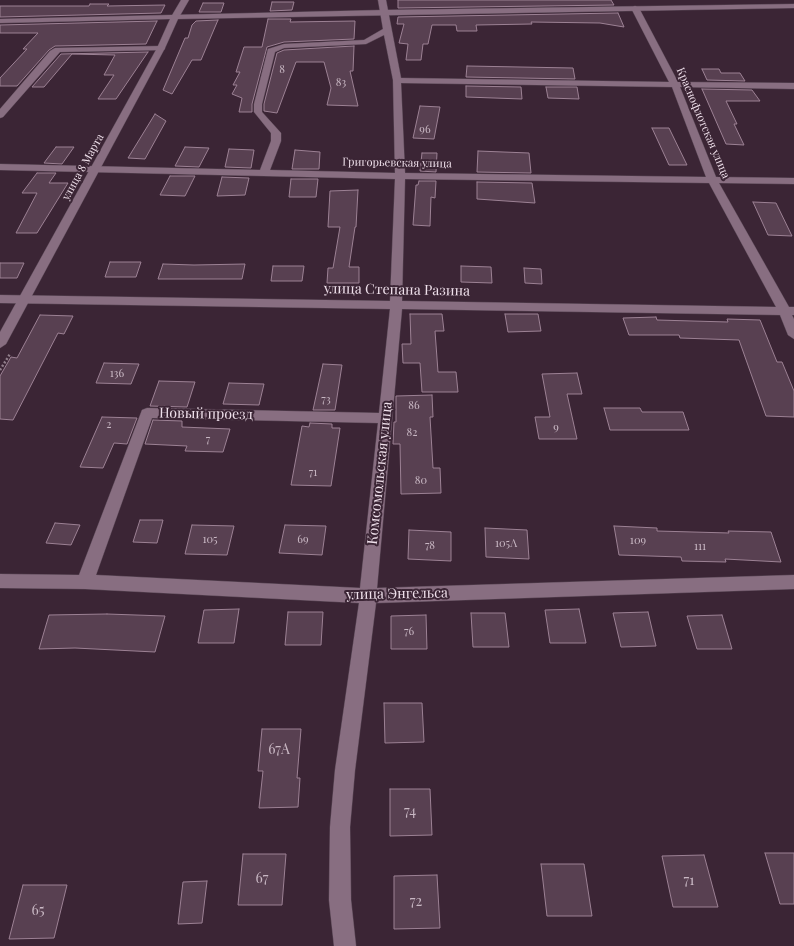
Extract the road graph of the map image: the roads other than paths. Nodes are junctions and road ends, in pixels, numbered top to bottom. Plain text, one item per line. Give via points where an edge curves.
1 (185, 0) edge
2 (633, 4) edge
3 (382, 6) edge
4 (794, 6) edge
5 (176, 17) junction
6 (0, 21) edge
7 (386, 30) junction
8 (162, 48) junction
9 (397, 80) junction
10 (676, 84) junction
11 (794, 86) edge
12 (0, 115) edge
13 (0, 167) edge
14 (96, 169) junction
15 (264, 173) junction
16 (400, 176) junction
17 (712, 179) junction
18 (794, 181) edge
19 (0, 299) edge
20 (25, 299) junction
21 (396, 305) junction
22 (789, 310) edge
23 (794, 335) edge
24 (0, 344) edge
25 (385, 418) junction
26 (0, 581) edge
27 (85, 582) junction
28 (794, 582) edge
29 (368, 596) junction
30 (345, 946) edge

1 - 5 street, улица 8 Марта
2 - 3 street
2 - 4 street
2 - 10 street, Краснофлотская улица
3 - 5 street
3 - 7 street, Комсомольская улица
5 - 6 street
5 - 8 street, улица 8 Марта
7 - 9 street, Комсомольская улица
7 - 15 street via 366,42 284,46 271,51 258,112 276,133 276,141
8 - 12 street via 58,50
8 - 14 street, улица 8 Марта
9 - 10 street
9 - 16 street, Комсомольская улица
10 - 11 street
10 - 17 street, Краснофлотская улица
13 - 14 street, Григорьевская улица
14 - 15 street, Григорьевская улица
14 - 20 street, улица 8 Марта
15 - 16 street, Григорьевская улица
16 - 17 street, Григорьевская улица
16 - 21 street, Комсомольская улица
17 - 18 street, Григорьевская улица
17 - 22 street, Краснофлотская улица
19 - 20 street, улица Степана Разина
20 - 21 street, улица Степана Разина
20 - 24 street, улица 8 Марта
21 - 22 street, улица Степана Разина
21 - 25 street, Комсомольская улица
22 - 23 street, Краснофлотская улица
25 - 27 street, Новый проезд via 147,413
25 - 29 street, Комсомольская улица
26 - 27 street, улица Энгельса
27 - 29 street, улица Энгельса
28 - 29 street, улица Энгельса
29 - 30 street, Комсомольская улица via 340,827 340,900

